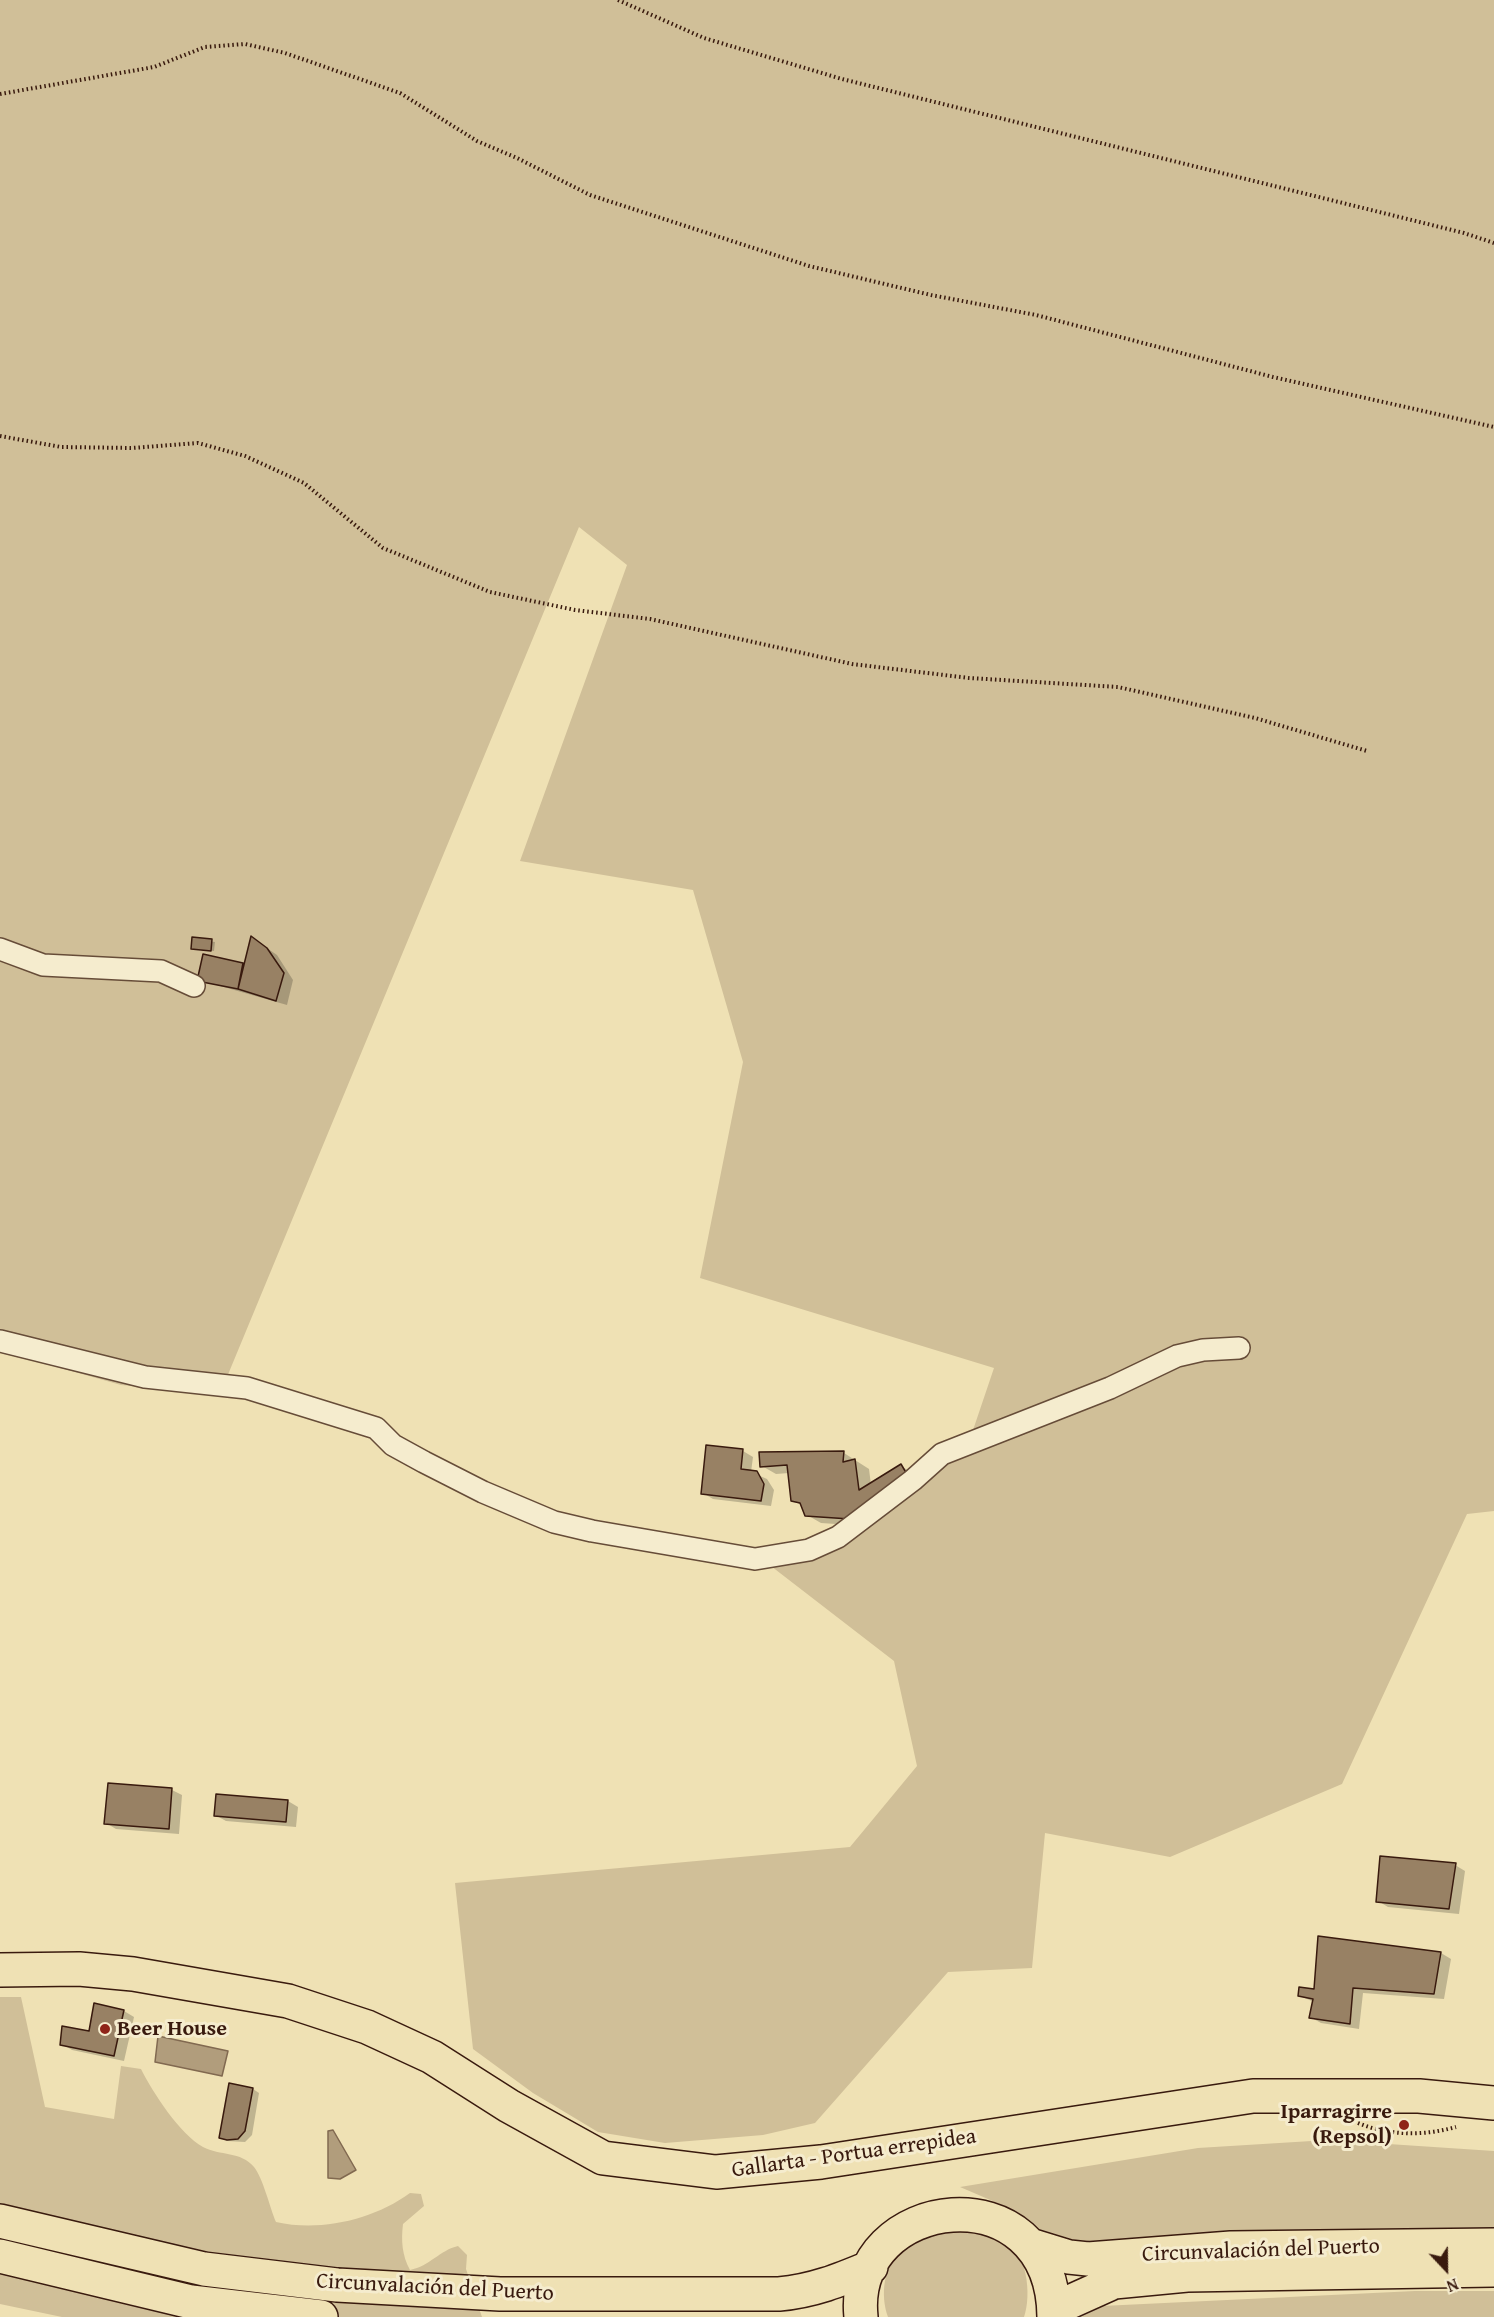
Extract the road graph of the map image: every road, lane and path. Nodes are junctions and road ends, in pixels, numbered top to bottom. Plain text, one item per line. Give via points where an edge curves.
1 (618, 0) edge
2 (0, 94) edge
3 (1494, 243) edge
4 (1494, 427) edge
5 (0, 436) edge
6 (1367, 752) dead end
7 (0, 949) edge
8 (194, 986) dead end
9 (0, 1341) edge
10 (1239, 1348) dead end
11 (0, 1970) edge
12 (1494, 2103) edge
13 (1347, 2118) dead end
14 (1459, 2126) dead end
15 (0, 2221) edge
16 (1030, 2245) junction
17 (1494, 2245) edge
18 (0, 2256) edge
19 (871, 2267) junction
20 (1494, 2270) edge
21 (1054, 2313) edge
22 (321, 2317) edge
23 (861, 2317) edge

1 - 3 path via 704,38 842,79
2 - 4 path via 154,67 205,47 245,44 285,53 400,93 477,141 590,195 809,266 931,296 1035,315 1274,377
5 - 6 path via 61,447 132,448 198,443 245,456 304,483 383,548 490,592 575,610 650,619 852,664 969,678 1118,687 1255,718
7 - 8 street via 43,965 161,971
9 - 10 street via 145,1377 247,1388 376,1428 393,1445 424,1462 554,1522 755,1559 808,1550 838,1537 942,1454 1099,1392 1177,1356
11 - 12 highway, Gallarta - Portua errepidea via 101,1971 288,2001 367,2027 432,2057 603,2158 716,2172 821,2162 1253,2096 1419,2096
13 - 14 path via 1378,2132 1434,2133
15 - 19 highway, Circunvalación del Puerto via 192,2266 420,2291 779,2294 805,2292
16 - 17 highway, Circunvalación del Puerto via 1088,2259 1231,2248
16 - 19 highway, Circunvalación del Puerto via 996,2221 955,2213 915,2223 882,2249
16 - 21 highway, Circunvalación del Puerto via 1050,2278
18 - 22 highway, Circunvalación del Puerto via 191,2302
19 - 23 highway, Circunvalación del Puerto via 863,2289
20 - 21 highway, Circunvalación del Puerto via 1187,2275 1114,2282

